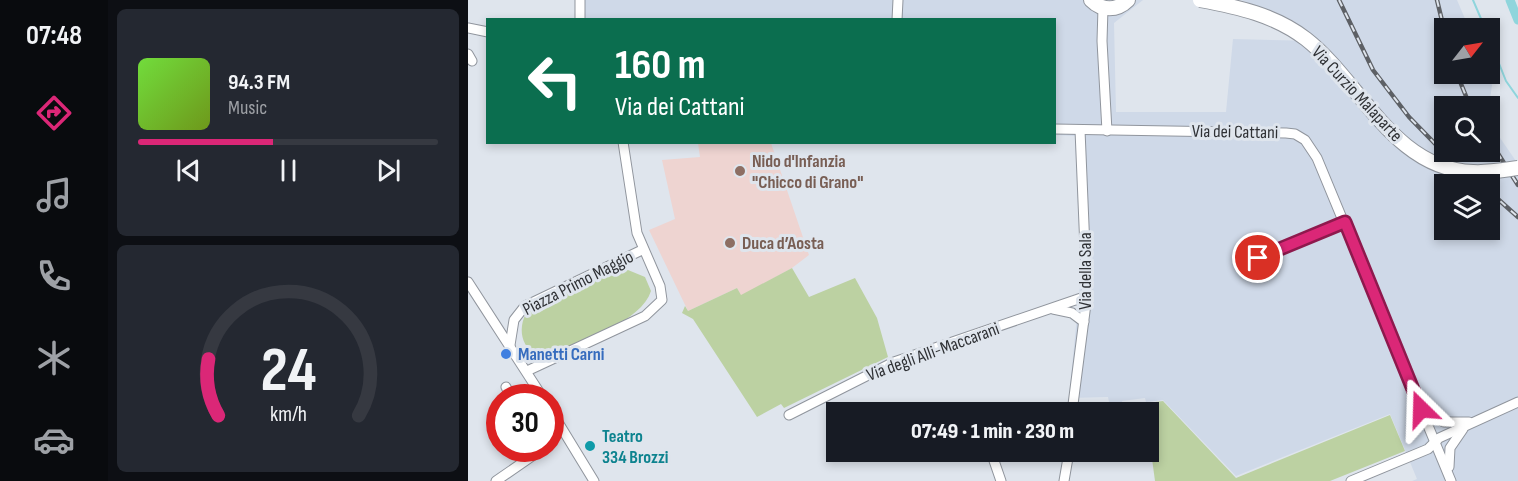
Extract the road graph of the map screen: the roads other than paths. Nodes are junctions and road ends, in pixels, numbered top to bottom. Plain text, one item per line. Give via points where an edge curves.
1 (580, 0) edge
2 (898, 0) edge
3 (1091, 0) edge
4 (1128, 0) edge
5 (1200, 0) edge
6 (1103, 8) junction
7 (580, 18) edge
8 (897, 18) edge
9 (468, 28) edge
10 (486, 32) edge
11 (1056, 129) edge
12 (1080, 130) junction
13 (1107, 130) junction
14 (623, 144) edge
15 (1518, 168) edge
16 (1345, 222) junction
17 (642, 250) junction
18 (1258, 258) dead end
19 (468, 282) edge
20 (1087, 296) junction
21 (1048, 309) junction
22 (1084, 322) junction
23 (510, 345) junction
24 (527, 371) junction
25 (535, 384) edge
26 (1073, 402) edge
27 (1518, 402) edge
28 (1421, 409) junction
29 (789, 415) dead end
30 (1475, 421) junction
31 (564, 432) edge
32 (1434, 441) junction
33 (524, 462) edge
34 (994, 462) edge
35 (1067, 462) edge
36 (496, 481) edge
37 (594, 481) edge
38 (1001, 481) edge
39 (1064, 481) edge
40 (1351, 481) edge
41 (1451, 481) edge

1 - 7 street
2 - 8 street
3 - 6 street
4 - 6 street via 1116,8
5 - 15 street, Via Curzio Malaparte, bridge via 1248,10 1296,32 1338,69 1393,135 1420,155 1471,172
6 - 13 street via 1101,41
9 - 10 street
11 - 12 street, Via dei Cattani
12 - 13 street, Via dei Cattani
12 - 20 street, Via della Sala
13 - 16 street, Via dei Cattani via 1295,134 1314,151
14 - 17 street
16 - 18 street
16 - 28 street, Via dei Cattani
17 - 23 street, Piazza Primo Maggio via 525,306 514,320
17 - 24 street, Piazza Primo Maggio via 662,290 658,305 645,316
19 - 23 street
20 - 21 street, Via degli Alli-Maccarani
20 - 22 street, Via della Sala
21 - 22 street via 1067,311
21 - 29 street, Via degli Alli-Maccarani via 894,362
22 - 26 street, Via della Sala
23 - 24 street
24 - 25 street
27 - 30 street, Via dei Cattani
28 - 30 street, Via dei Cattani via 1444,422
28 - 32 street, Via dei Cattani
30 - 32 street, Via dei Cattani
30 - 41 street, Via dei Cattani via 1460,432 1450,448
31 - 37 street
32 - 40 street via 1428,449
32 - 41 street, Via dei Cattani
33 - 36 street
34 - 38 street
35 - 39 street

